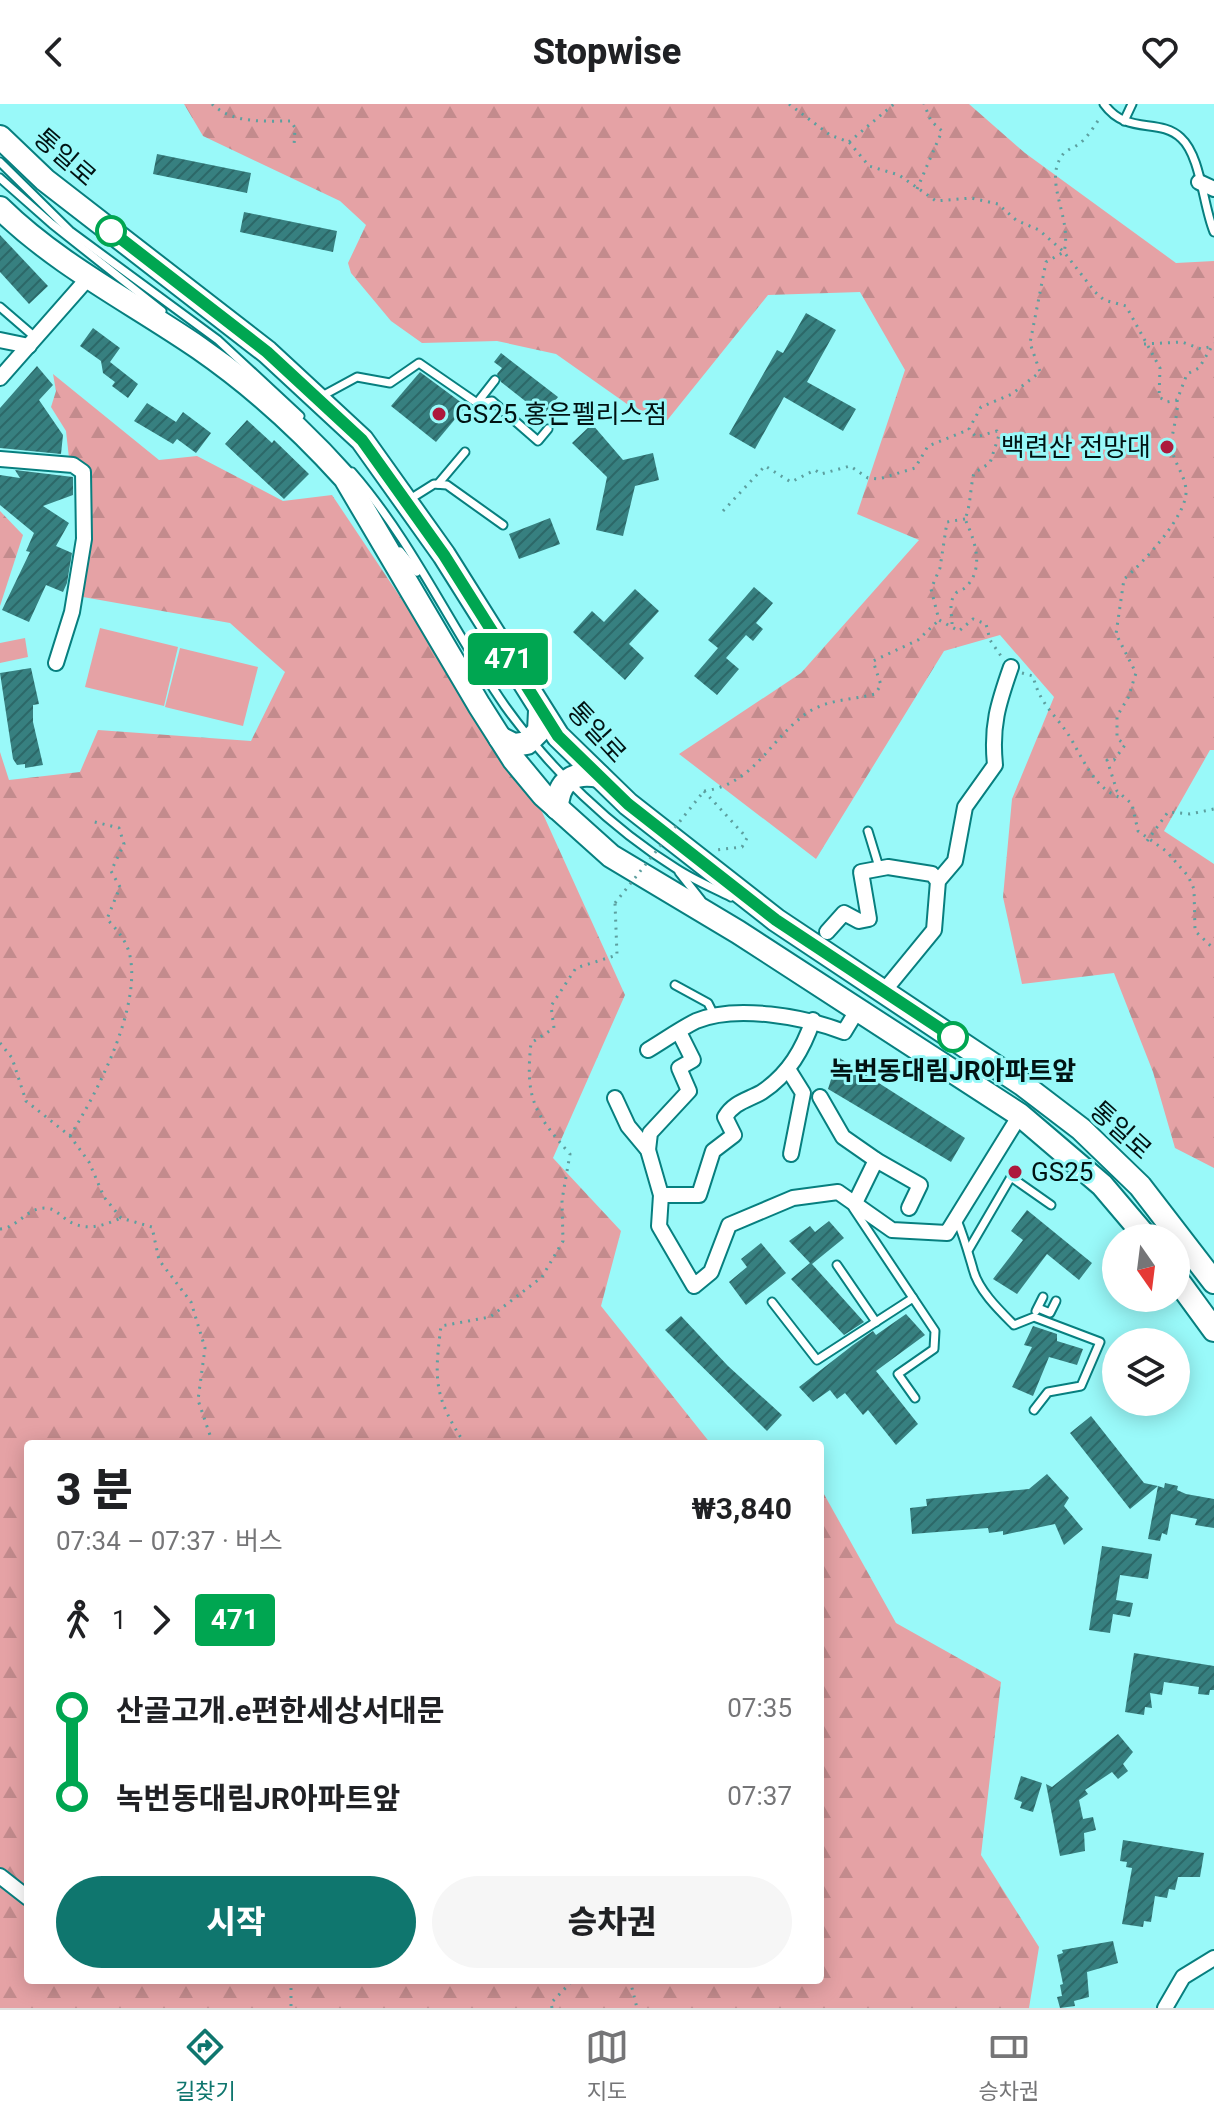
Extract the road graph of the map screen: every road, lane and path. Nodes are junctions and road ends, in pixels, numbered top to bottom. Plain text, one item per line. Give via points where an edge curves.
1 (212, 104) edge
2 (789, 104) edge
3 (894, 104) edge
4 (924, 104) edge
5 (1132, 104) edge
6 (1106, 106) edge
7 (1124, 121) junction
8 (0, 137) edge
9 (849, 142) junction
10 (294, 146) dead end
11 (0, 162) edge
12 (0, 178) edge
13 (1199, 182) junction
14 (917, 189) junction
15 (1214, 189) edge
16 (0, 208) edge
17 (1214, 232) edge
18 (1064, 252) junction
19 (89, 277) junction
20 (0, 307) edge
21 (0, 340) edge
22 (32, 342) junction
23 (1214, 343) edge
24 (1144, 344) junction
25 (198, 347) junction
26 (1209, 347) junction
27 (0, 378) edge
28 (495, 380) dead end
29 (318, 398) junction
30 (1177, 400) junction
31 (477, 403) junction
32 (309, 425) dead end
33 (548, 429) dead end
34 (969, 429) junction
35 (465, 452) dead end
36 (338, 455) dead end
37 (0, 459) edge
38 (438, 484) junction
39 (407, 501) junction
40 (360, 503) junction
41 (723, 511) dead end
42 (503, 525) dead end
43 (434, 593) junction
44 (939, 620) dead end
45 (952, 624) dead end
46 (56, 663) dead end
47 (1011, 667) dead end
48 (540, 711) junction
49 (500, 738) junction
50 (531, 740) junction
51 (599, 776) junction
52 (567, 780) junction
53 (704, 791) junction
54 (557, 808) junction
55 (1214, 809) edge
56 (91, 821) dead end
57 (868, 831) dead end
58 (1147, 841) junction
59 (707, 848) dead end
60 (879, 867) junction
61 (677, 870) junction
62 (938, 881) junction
63 (715, 917) junction
64 (776, 920) junction
65 (827, 932) dead end
66 (1214, 949) edge
67 (675, 985) dead end
68 (884, 991) junction
69 (858, 1009) junction
70 (716, 1017) junction
71 (813, 1020) junction
72 (679, 1032) junction
73 (0, 1043) edge
74 (648, 1050) dead end
75 (788, 1069) junction
76 (820, 1097) dead end
77 (615, 1098) dead end
78 (1020, 1115) junction
79 (70, 1136) junction
80 (648, 1150) junction
81 (791, 1154) dead end
82 (876, 1160) junction
83 (661, 1195) junction
84 (850, 1200) junction
85 (1051, 1205) dead end
86 (909, 1208) dead end
87 (121, 1218) junction
88 (956, 1218) junction
89 (1135, 1224) edge
90 (0, 1229) edge
91 (969, 1249) junction
92 (837, 1265) dead end
93 (1214, 1282) edge
94 (1043, 1297) dead end
95 (1190, 1297) edge
96 (913, 1298) junction
97 (1056, 1301) dead end
98 (772, 1302) dead end
99 (1038, 1308) junction
100 (1034, 1317) junction
101 (876, 1322) junction
102 (1214, 1330) edge
103 (915, 1398) dead end
104 (1034, 1410) dead end
105 (212, 1440) edge
106 (462, 1440) edge
107 (0, 1876) edge
108 (24, 1895) edge
109 (1214, 1958) edge
110 (291, 1984) edge
111 (569, 1984) edge
112 (631, 1984) edge
113 (291, 2008) edge
114 (552, 2008) edge
115 (637, 2008) edge
116 (1165, 2008) edge

1 - 10 path via 243,120 291,121
2 - 9 path via 830,135
3 - 9 path
4 - 14 path via 942,131
5 - 7 lane
6 - 7 lane
6 - 18 path via 1057,168 1054,185 1067,221
7 - 13 lane via 1180,136 1193,156
8 - 29 main road, 통일로 via 45,180 267,352
9 - 14 path via 869,166 899,175
11 - 32 lane via 70,231 247,364
12 - 25 lane via 170,317
13 - 15 street
13 - 17 lane
14 - 18 path via 936,201 971,198 998,204
16 - 19 main road, 통일로 via 29,236
18 - 24 path via 1104,300 1126,306
18 - 34 path via 1046,262 1033,314 1030,343 1040,372 1012,394 981,407
19 - 22 street
19 - 25 main road, 통일로
20 - 22 lane
21 - 22 street
22 - 27 street
23 - 26 path
24 - 26 path
24 - 30 path via 1160,368 1159,397
25 - 40 main road, 통일로 via 278,407 345,478
26 - 30 path via 1199,368 1187,374
28 - 31 lane
29 - 31 lane via 357,377 390,383 419,363
29 - 39 main road, 통일로 via 362,440
30 - 58 path via 1172,446 1187,492 1150,556 1124,579 1116,634 1136,673 1117,716 1117,738 1125,745 1114,760 1107,760 1117,791 1132,804 1138,831
31 - 33 lane via 492,401 538,441
34 - 41 path via 928,446 915,468 879,479 850,466 821,474 815,470 791,482 765,466
34 - 45 path via 976,437 997,431 999,435 990,463 974,473 969,492 965,519 977,546 975,570 953,600
35 - 38 lane
36 - 43 lane via 372,494
37 - 46 street via 73,465 83,472 84,539 72,612
38 - 39 lane
38 - 42 lane
39 - 48 main road, 통일로
40 - 43 lane
40 - 49 main road, 통일로
43 - 50 lane
44 - 53 path via 918,640 873,661 881,685 875,694 835,700 809,712 748,772 724,788
47 - 62 street via 992,732 995,765 965,807 955,861
48 - 50 main road via 539,731
48 - 51 main road, 통일로
49 - 50 main road via 514,745
49 - 54 main road, 통일로
50 - 52 lane
51 - 52 main road via 584,773
51 - 64 main road, 통일로 via 654,827
52 - 54 main road
52 - 61 lane
53 - 59 path via 747,838 742,847
53 - 106 path, bridge via 615,903 617,955 576,968 551,1006 554,1028 531,1043 527,1077 539,1119 570,1154 562,1200 563,1241 542,1277 490,1317 441,1326 435,1373 444,1412
54 - 63 main road, 통일로 via 611,856
55 - 58 path via 1168,812
56 - 79 path via 119,828 124,844 111,871 120,887 107,919 121,934 130,957 128,1002 97,1085
57 - 60 lane
58 - 66 path via 1166,851 1188,876 1194,889 1195,931
60 - 62 street via 932,874
60 - 65 street via 861,872 869,919 859,921 844,913
61 - 63 lane
61 - 64 lane
62 - 68 street via 934,930
63 - 69 main road, 통일로
64 - 68 main road, 통일로
67 - 70 lane via 708,1003
68 - 93 main road, 통일로 via 1081,1129 1140,1186
69 - 71 street via 844,1032
69 - 78 main road, 통일로
70 - 71 street
70 - 72 street
71 - 75 street via 803,1049
72 - 74 street
72 - 80 street via 693,1060 679,1068 689,1091 650,1133
73 - 79 path via 12,1058 26,1101
75 - 81 street via 803,1093
75 - 83 street via 763,1091 731,1107 725,1117 734,1135 713,1151 699,1195
76 - 82 street via 843,1137
77 - 80 street via 628,1126
78 - 88 street
78 - 89 main road, 통일로 via 1102,1185
79 - 87 path
80 - 83 street
82 - 84 street
82 - 86 street via 920,1185
83 - 84 street via 659,1226 694,1286 711,1272 729,1225 793,1198 838,1192
84 - 88 street via 892,1230 947,1233
84 - 96 lane
85 - 91 lane via 1011,1177
87 - 90 path via 94,1228 73,1224 51,1209 30,1211
87 - 105 path via 152,1227 159,1260 191,1302 205,1348 198,1400
88 - 91 lane
91 - 100 lane via 973,1271 995,1306 1014,1325
92 - 101 lane
94 - 99 lane
95 - 102 main road
96 - 101 lane
96 - 103 lane via 935,1331 934,1349 898,1374
97 - 99 lane via 1050,1313
98 - 101 lane via 817,1360
99 - 100 lane
100 - 104 lane via 1100,1342 1081,1386 1048,1392
107 - 108 street
109 - 116 street via 1183,1977
110 - 113 path
111 - 114 path
112 - 115 path

